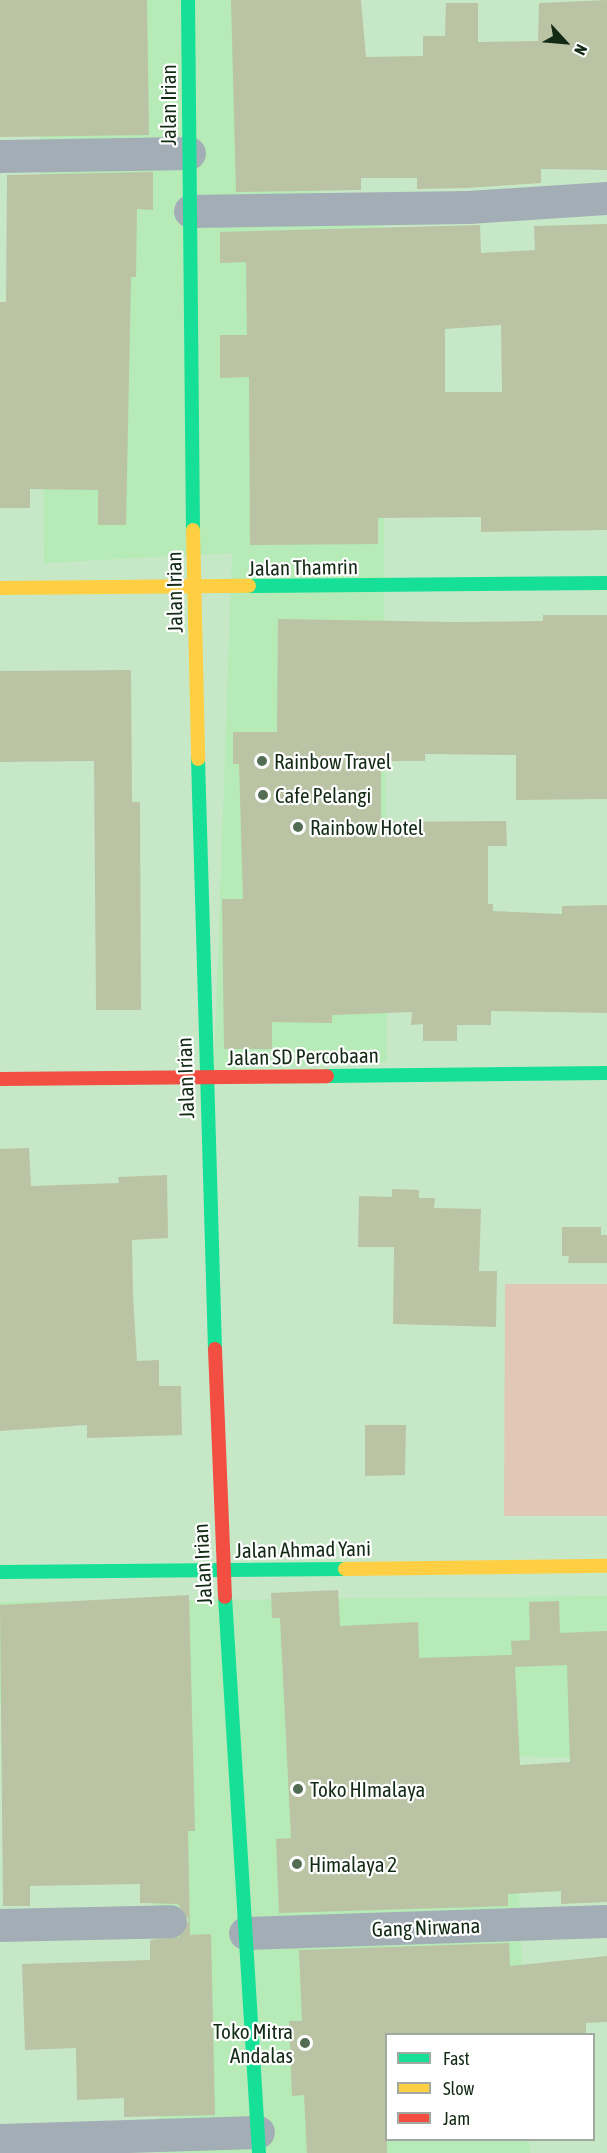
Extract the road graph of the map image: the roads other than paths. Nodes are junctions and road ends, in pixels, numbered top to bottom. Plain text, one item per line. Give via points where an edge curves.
1 (188, 0) edge
2 (189, 153) junction
3 (0, 156) edge
4 (607, 198) edge
5 (190, 211) junction
6 (607, 583) edge
7 (0, 588) edge
8 (194, 590) junction
9 (607, 1073) edge
10 (206, 1078) junction
11 (0, 1079) edge
12 (607, 1566) edge
13 (223, 1571) junction
14 (0, 1572) edge
15 (170, 1921) dead end
16 (607, 1921) edge
17 (0, 1925) edge
18 (245, 1933) junction
19 (0, 2140) edge
20 (259, 2142) edge

1 - 2 main road, Jalan Irian
2 - 3 street
2 - 5 main road, Jalan Irian
4 - 5 street via 468,207
5 - 8 main road, Jalan Irian
6 - 8 main road, Jalan Thamrin
7 - 8 main road, Jalan Thamrin
8 - 10 main road, Jalan Irian
9 - 10 main road, Jalan SD Percobaan
10 - 11 main road, Jalan SD Percobaan
10 - 13 main road, Jalan Irian
12 - 13 main road, Jalan Ahmad Yani
13 - 14 main road, Jalan Ahmad Yani
13 - 18 main road, Jalan Irian
15 - 17 street
16 - 18 street, Gang Nirwana
18 - 20 main road, Jalan Irian
19 - 20 street

